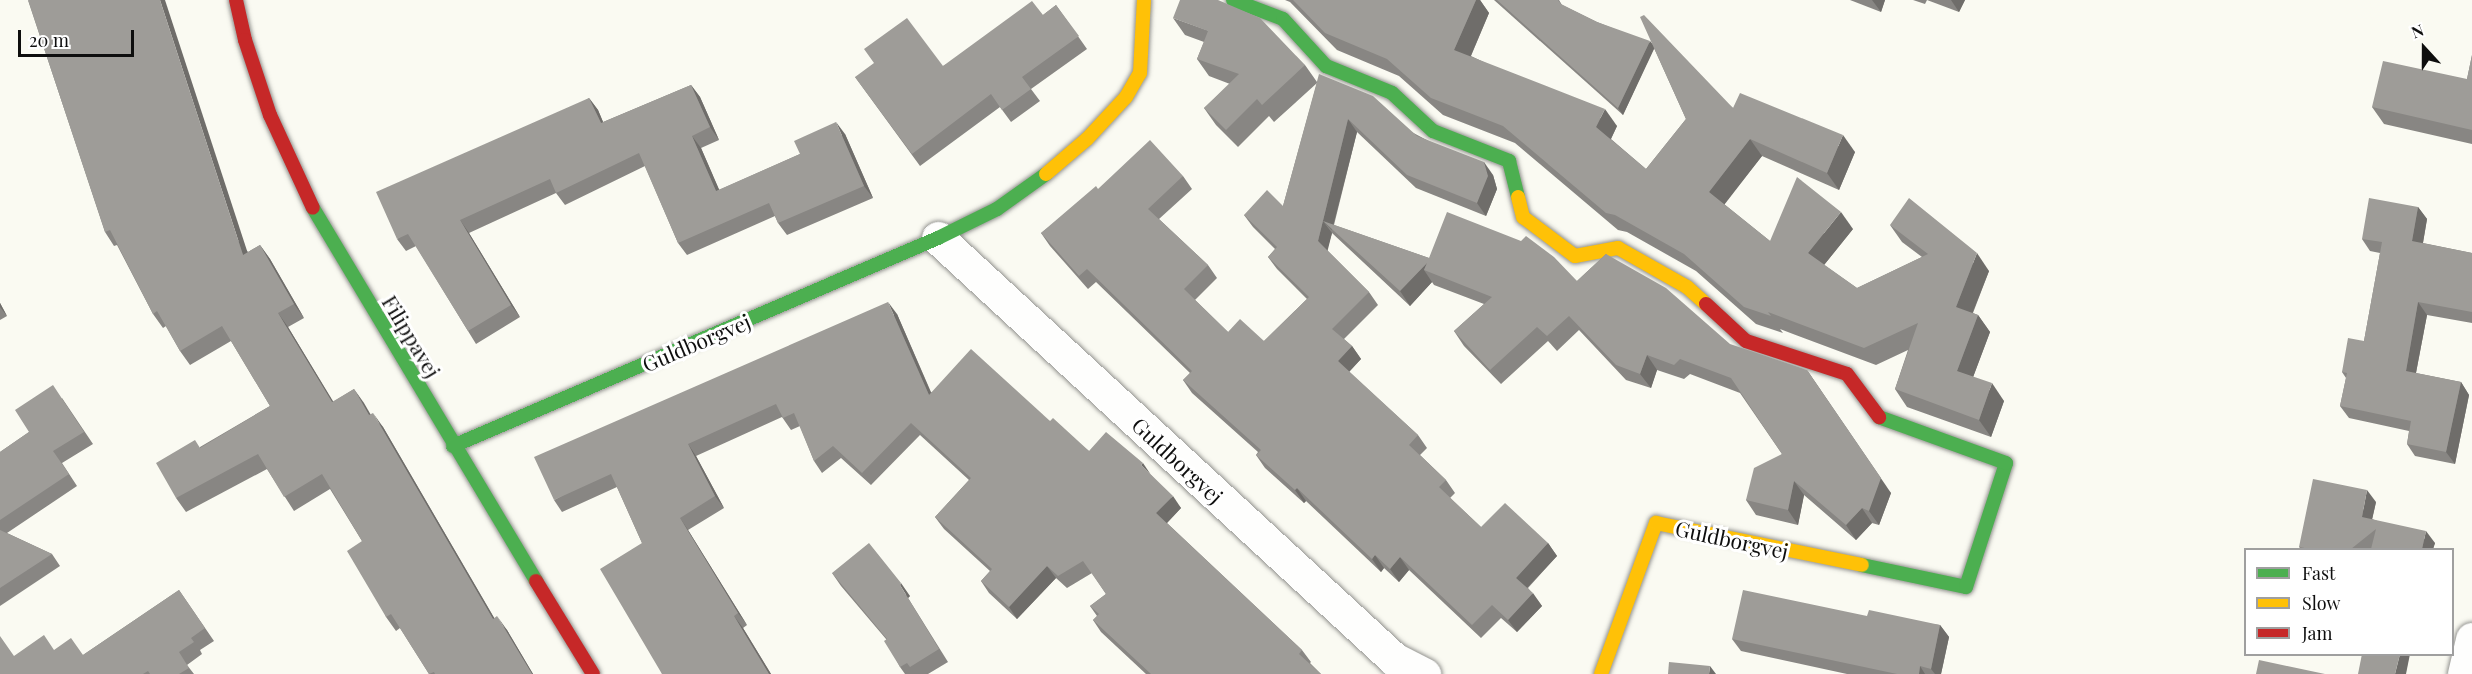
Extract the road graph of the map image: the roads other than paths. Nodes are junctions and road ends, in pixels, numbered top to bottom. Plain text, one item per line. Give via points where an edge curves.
1 (236, 0) edge
2 (1144, 0) edge
3 (1233, 0) edge
4 (938, 238) junction
5 (453, 446) junction
6 (2472, 639) edge
7 (594, 674) edge
8 (1424, 674) edge
9 (1601, 674) edge
10 (2464, 674) edge

1 - 5 street, Filippavej via 270,115 315,212
2 - 4 street, Guldborgvej via 1140,73 1126,97 1088,139 1043,176 997,209
3 - 9 street, Guldborgvej via 1283,19 1326,66 1392,93 1433,131 1509,161 1523,217 1575,256 1618,248 1686,287 1746,341 1847,374 1878,416 2006,463 1966,587 1656,523
4 - 5 street, Guldborgvej
4 - 8 street, Guldborgvej via 1394,659
5 - 7 street, Filippavej
6 - 10 street

